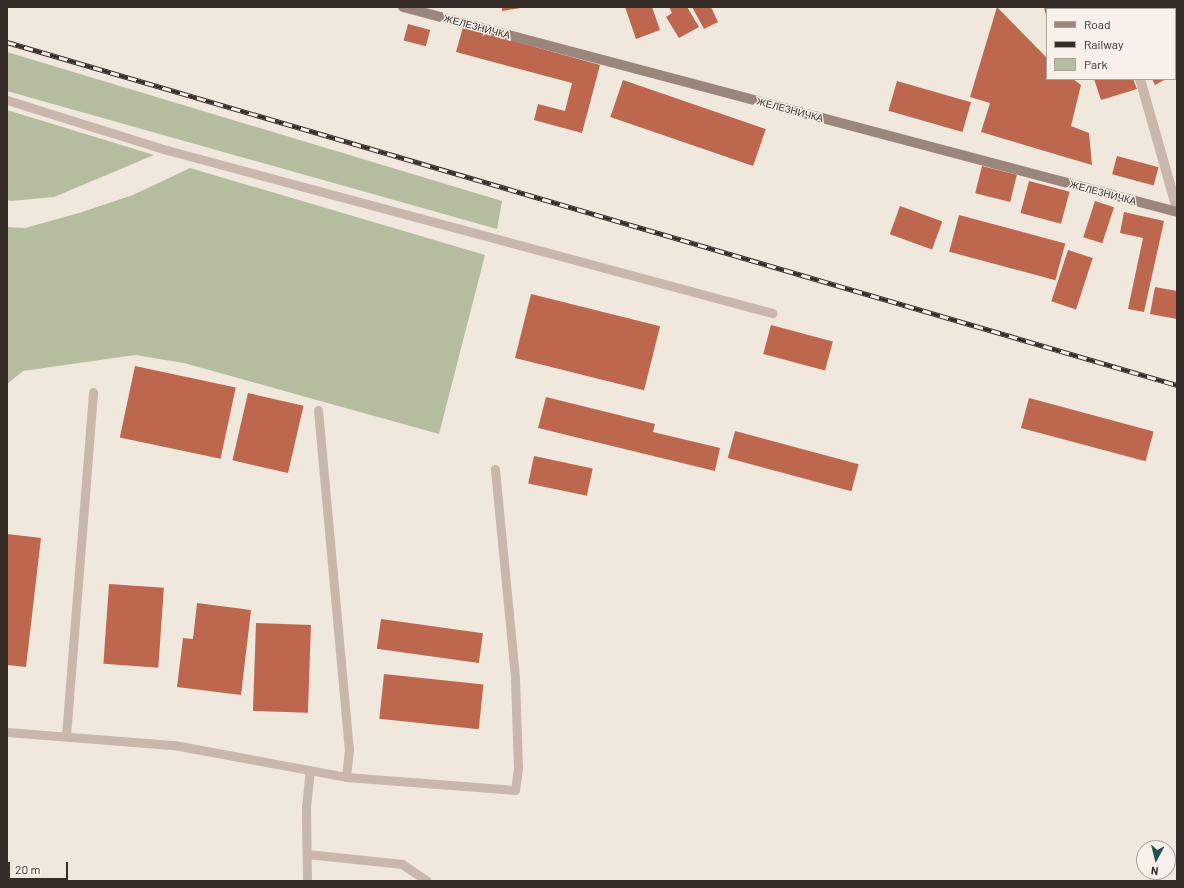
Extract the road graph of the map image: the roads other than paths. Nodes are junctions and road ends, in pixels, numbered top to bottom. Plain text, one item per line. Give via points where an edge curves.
1 (403, 7) edge
2 (1140, 80) edge
3 (7, 100) edge
4 (1177, 209) edge
5 (1177, 212) edge
6 (772, 313) dead end
7 (93, 392) dead end
8 (318, 410) dead end
9 (495, 469) dead end
10 (7, 732) edge
11 (66, 736) junction
12 (310, 771) junction
13 (346, 777) junction
14 (307, 854) junction
15 (307, 881) edge
16 (427, 881) edge

1 - 5 street, ЖЕЛЕЗНИЧКА
2 - 4 street
3 - 6 lane via 167,150
7 - 11 lane
8 - 13 lane via 349,748
9 - 13 lane via 515,677 518,769 515,790
10 - 11 lane
11 - 12 lane via 174,745
12 - 13 lane
12 - 14 lane
14 - 15 lane
14 - 16 lane via 402,864

